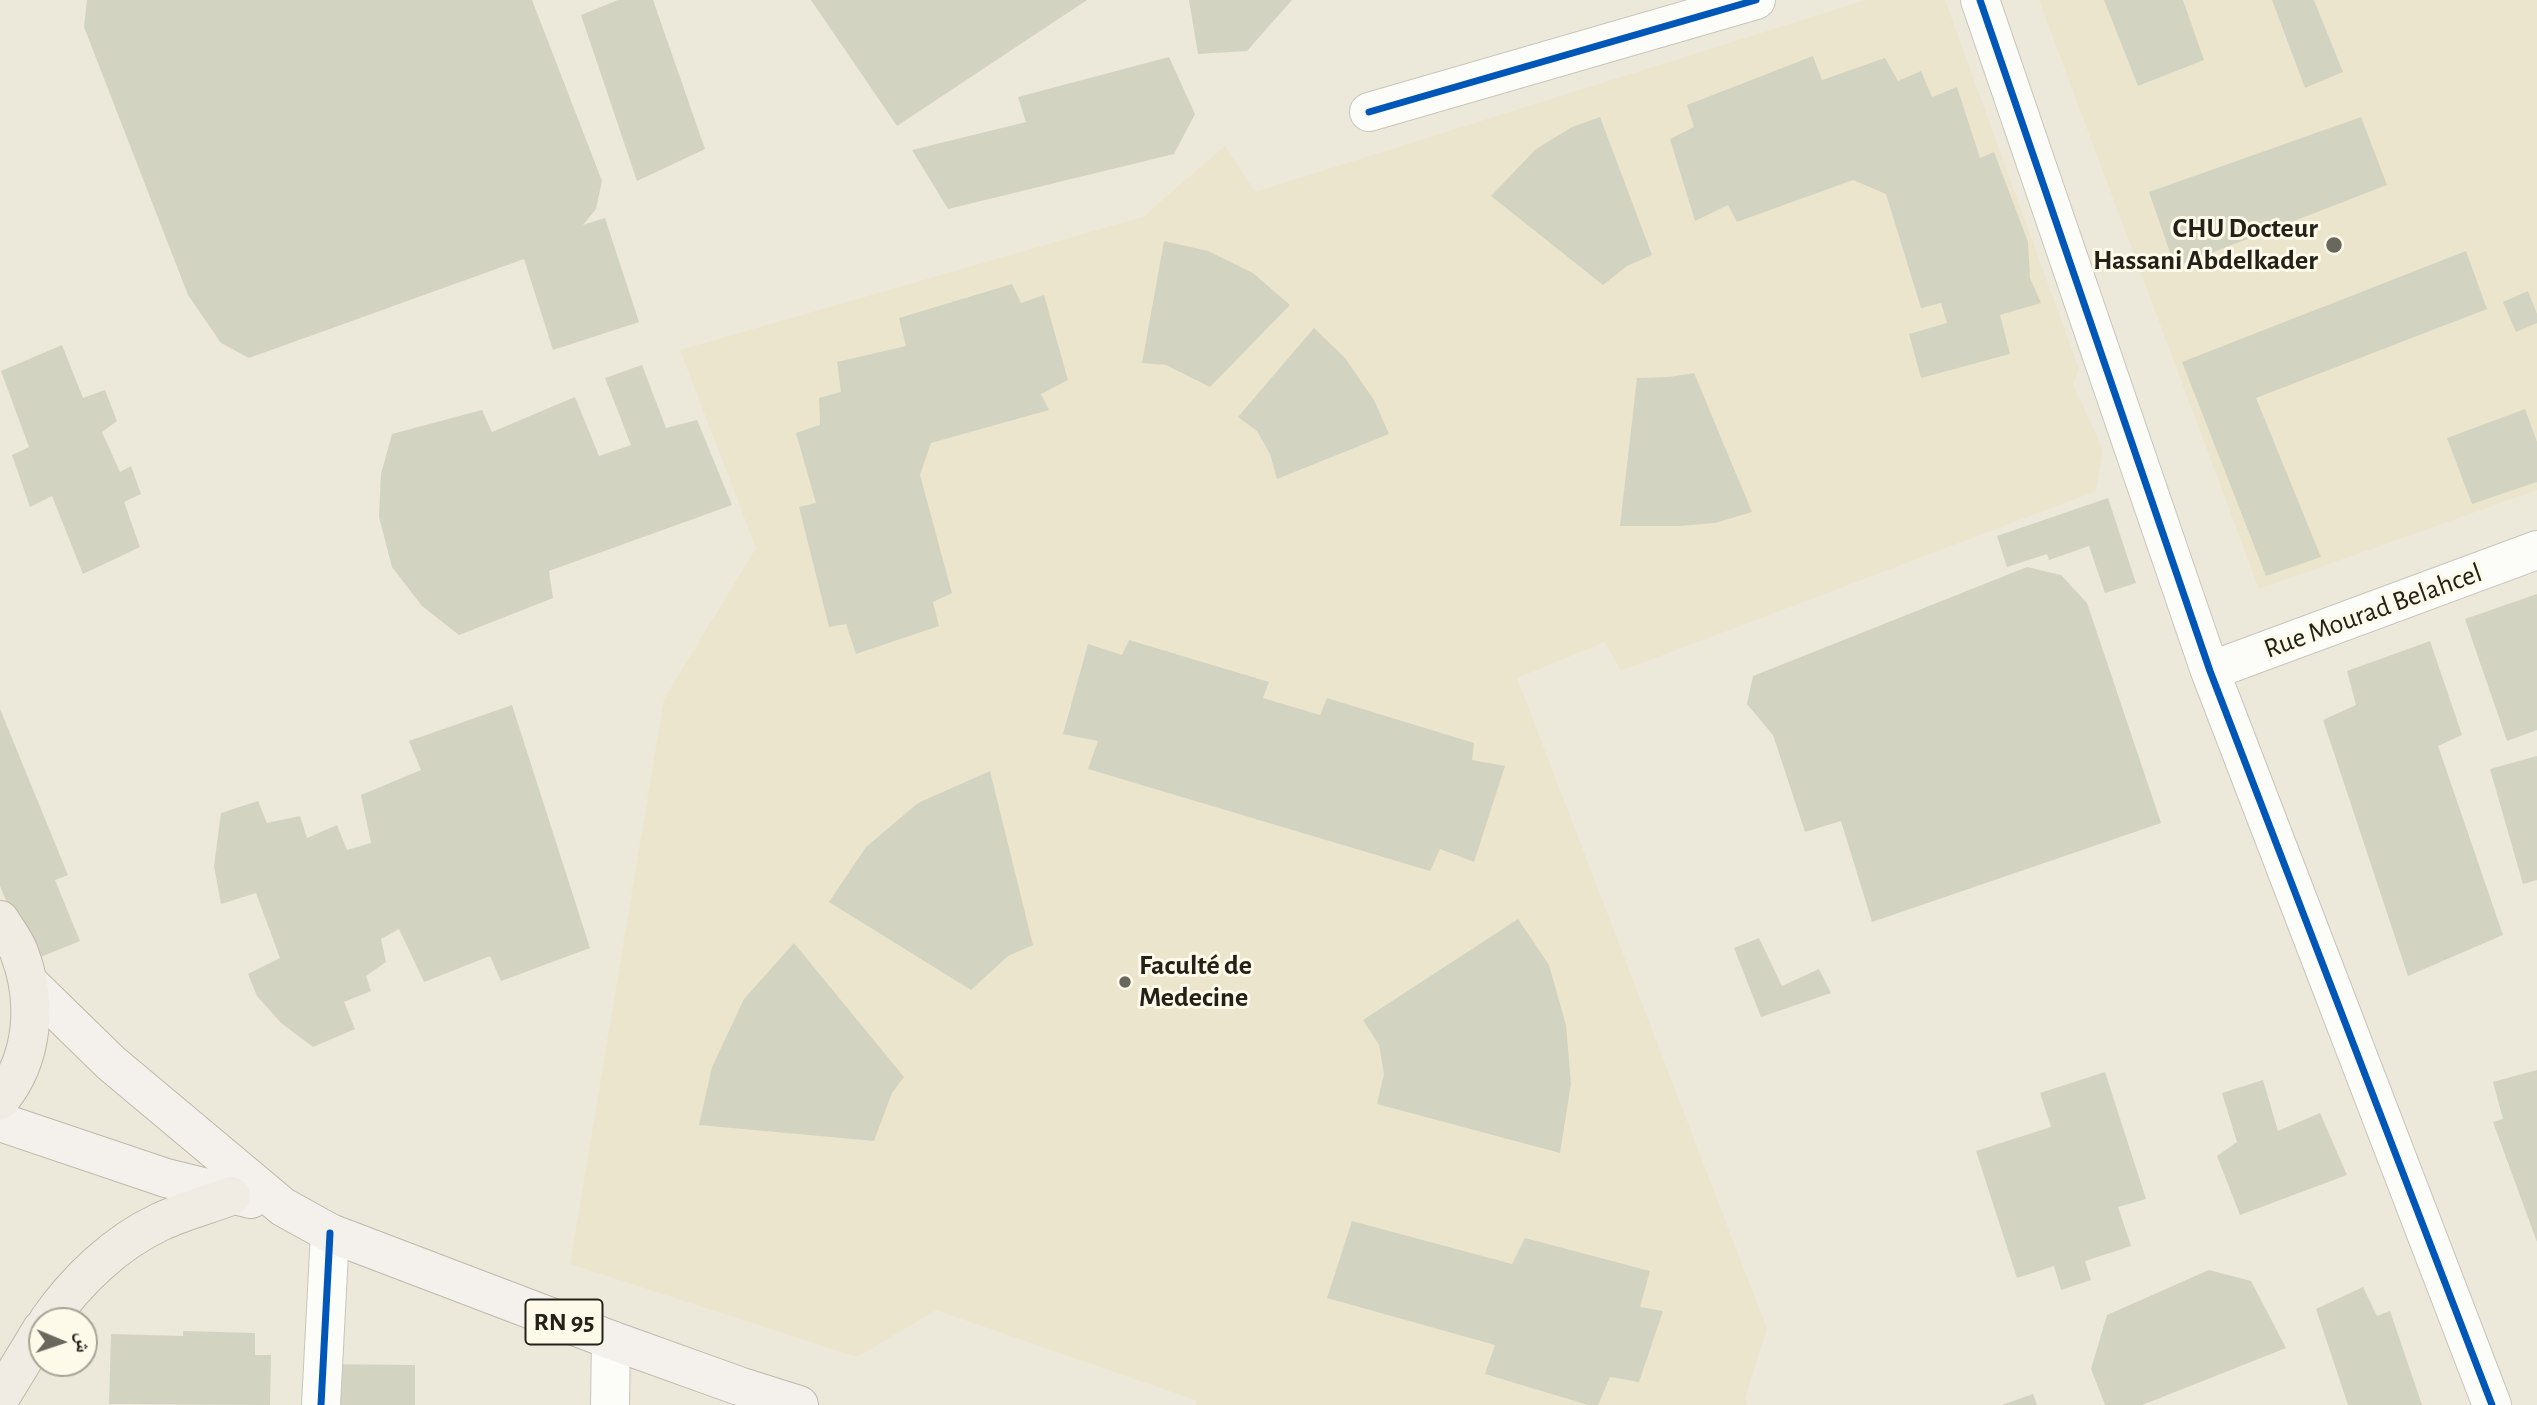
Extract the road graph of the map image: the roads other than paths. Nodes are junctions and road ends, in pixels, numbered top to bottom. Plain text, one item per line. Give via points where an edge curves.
1 (1756, 0) edge
2 (1980, 0) edge
3 (1369, 112) dead end
4 (2537, 550) edge
5 (2210, 671) junction
6 (0, 920) edge
7 (29, 983) junction
8 (0, 1100) edge
9 (0, 1122) edge
10 (231, 1196) junction
11 (283, 1207) junction
12 (330, 1233) junction
13 (59, 1307) edge
14 (611, 1340) junction
15 (28, 1351) edge
16 (3, 1391) edge
17 (321, 1405) edge
18 (610, 1405) edge
19 (799, 1405) edge
20 (2492, 1405) edge

1 - 3 street
2 - 5 street
4 - 5 street, Rue Mourad Belahcel
5 - 20 street
6 - 7 highway via 19,950
7 - 8 highway via 31,1020 25,1056
7 - 11 main road, RN 95 via 111,1063
9 - 10 main road, RN 95
10 - 11 main road, RN 95
10 - 13 highway via 160,1222 133,1238 93,1269
11 - 12 main road, RN 95
12 - 14 main road, RN 95
12 - 17 street
14 - 18 street
14 - 19 main road, RN 95
15 - 16 highway

